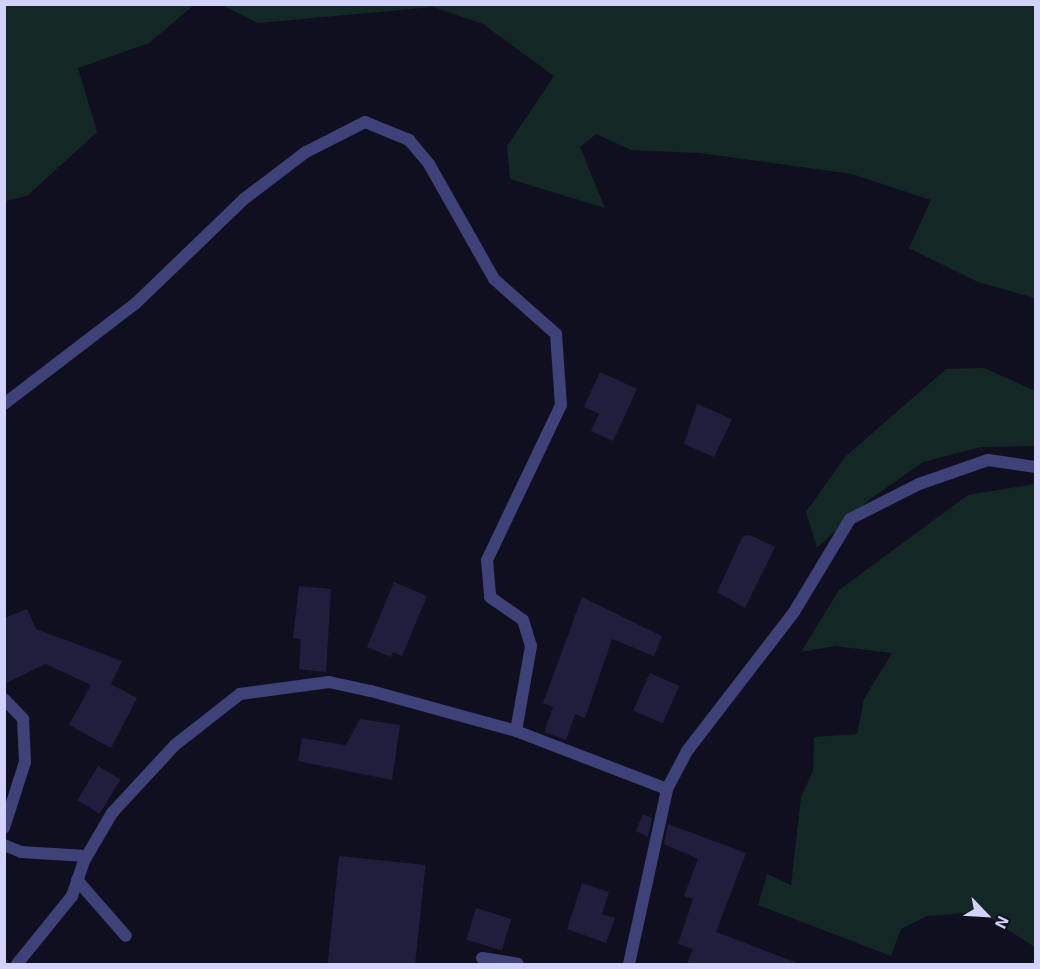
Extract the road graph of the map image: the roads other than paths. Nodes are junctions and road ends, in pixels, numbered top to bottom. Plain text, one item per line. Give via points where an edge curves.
1 (4, 404) edge
2 (1035, 467) edge
3 (4, 699) edge
4 (516, 731) junction
5 (667, 789) junction
6 (4, 828) edge
7 (4, 845) edge
8 (86, 856) junction
9 (77, 880) junction
10 (126, 936) dead end
11 (482, 958) dead end
12 (17, 964) edge
13 (518, 964) edge
14 (629, 964) edge

1 - 4 street via 135,304 244,199 306,152 365,122 409,140 429,165 494,279 556,334 561,405 487,560 490,597 523,620 531,646
2 - 5 street via 988,460 919,484 850,519 794,612 687,751
3 - 6 street via 23,719 25,762
4 - 5 street
4 - 8 street via 329,682 240,694 175,745 112,813
5 - 14 street
7 - 8 street via 21,852
8 - 9 street
9 - 10 street
9 - 12 street via 72,896
11 - 13 street

